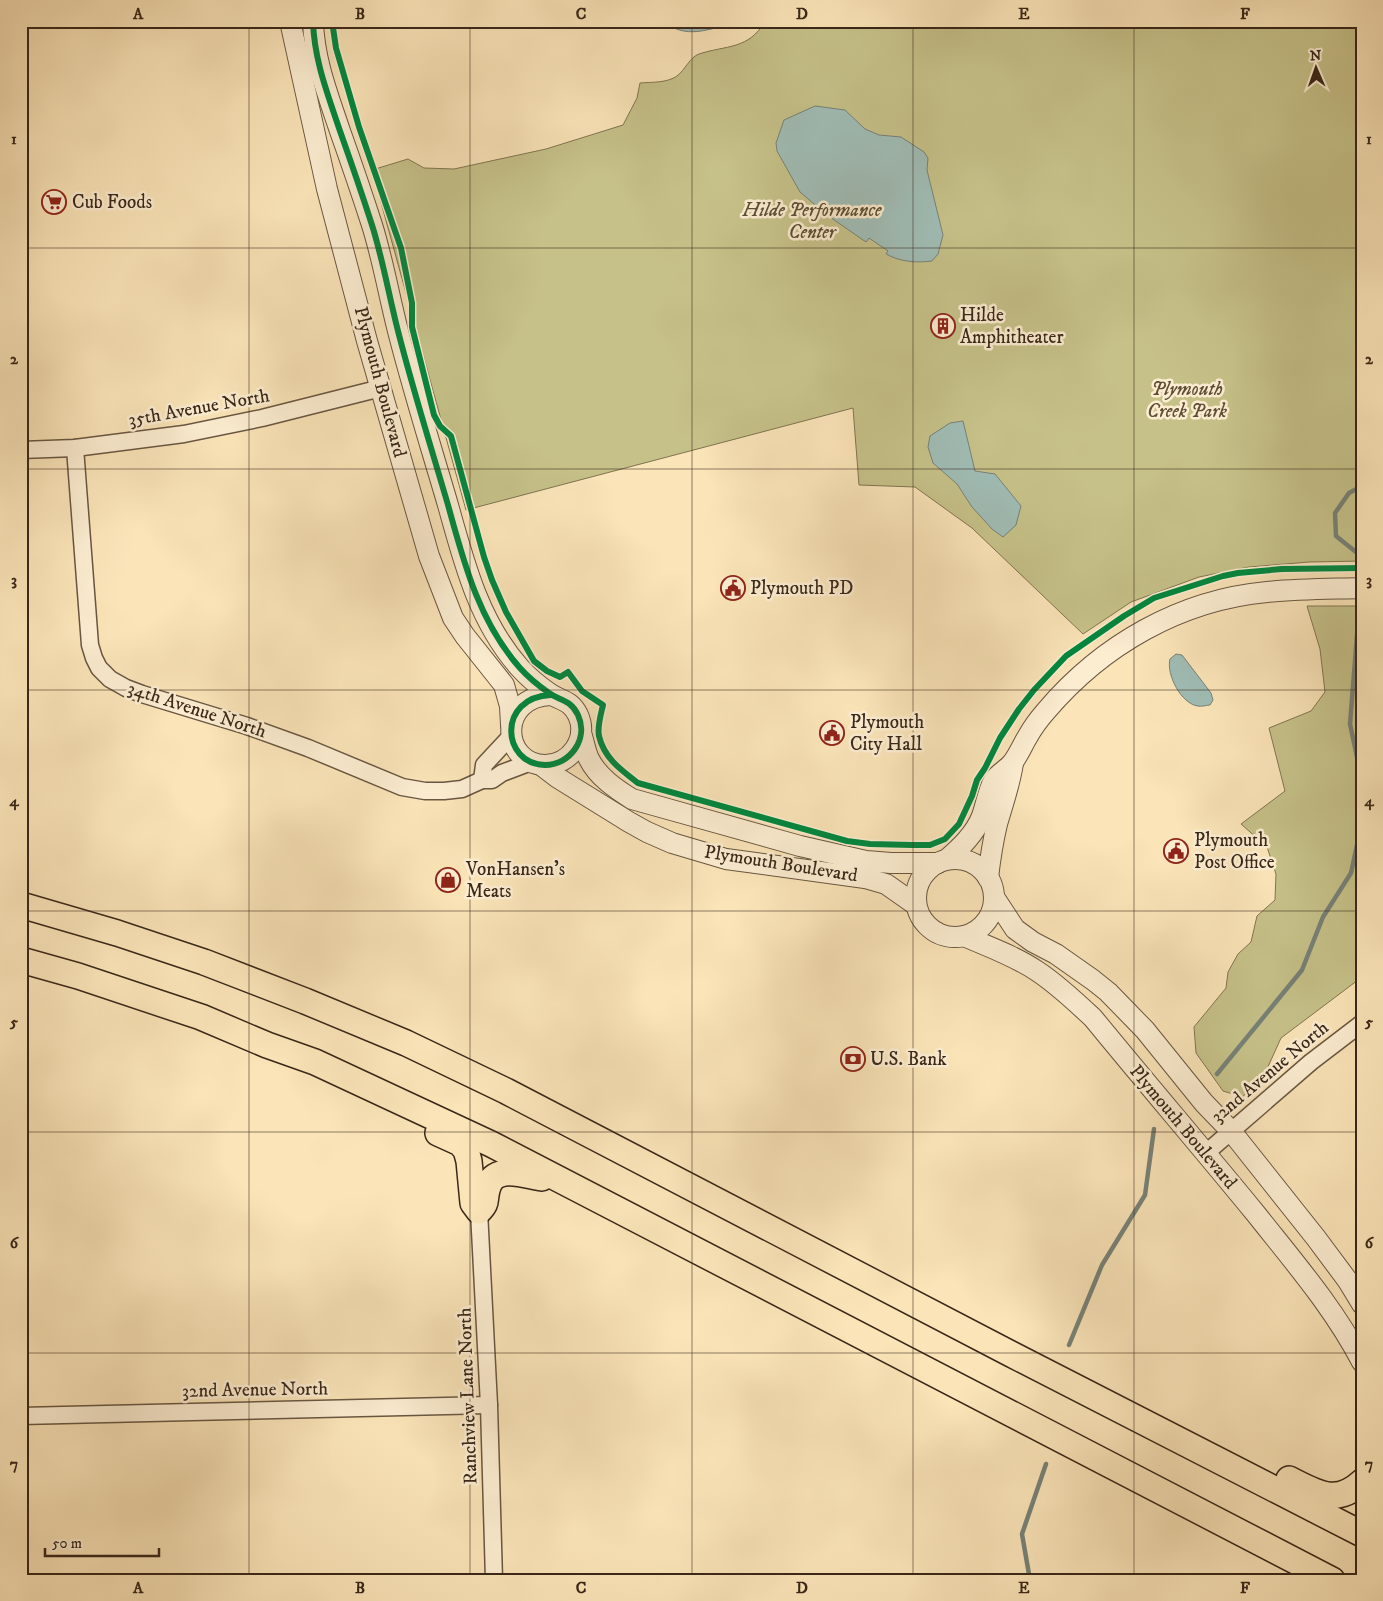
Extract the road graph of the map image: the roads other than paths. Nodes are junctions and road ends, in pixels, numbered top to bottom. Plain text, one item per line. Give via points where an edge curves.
1 (290, 21) edge
2 (313, 21) edge
3 (381, 388) junction
4 (76, 448) junction
5 (21, 450) edge
6 (1362, 588) edge
7 (550, 695) junction
8 (511, 731) junction
9 (581, 733) junction
10 (536, 763) junction
11 (1013, 763) junction
12 (482, 780) junction
13 (942, 861) junction
14 (988, 878) junction
15 (994, 897) junction
16 (21, 905) edge
17 (916, 905) junction
18 (964, 936) junction
19 (21, 960) edge
20 (1362, 1024) edge
21 (267, 1045) junction
22 (1231, 1131) junction
23 (1206, 1153) junction
24 (571, 1184) junction
25 (479, 1211) junction
26 (1362, 1304) edge
27 (1362, 1362) edge
28 (489, 1405) junction
29 (21, 1416) edge
30 (1170, 1434) junction
31 (1362, 1482) edge
32 (1362, 1534) edge
33 (494, 1580) edge
34 (1332, 1580) edge

1 - 3 street, Plymouth Boulevard via 328,189
2 - 7 street, Plymouth Boulevard via 313,42 321,74 373,227 398,332 468,575 504,649
3 - 4 street, 35th Avenue North via 184,434
3 - 8 street, Plymouth Boulevard via 437,579 453,618 504,685 510,706
4 - 5 street, 35th Avenue North
4 - 12 street, 34th Avenue North via 90,645 99,668 110,679 142,694 308,748 402,787 444,791 462,789
6 - 11 street via 1241,595 1199,605 1144,629 1107,652 1055,701 1037,722
7 - 8 street via 534,697 520,706 514,714
7 - 9 street via 573,708
8 - 10 street via 515,747 522,756
8 - 12 street via 484,766
9 - 10 street via 572,753 563,760 553,764
9 - 13 street, Plymouth Boulevard via 589,760 599,773 632,799 866,861
10 - 12 street, 34th Avenue North via 502,773 492,780
10 - 17 street, Plymouth Boulevard via 647,832 672,843 726,859 864,878 886,884
11 - 13 street via 995,779 972,833 958,850
11 - 14 street via 1010,784 997,823
13 - 14 street via 958,859 969,862 979,867
13 - 17 street via 926,871 919,881
14 - 15 street
15 - 18 street via 986,922
15 - 22 street, Plymouth Boulevard via 1014,929 1077,968 1108,992 1145,1030
16 - 30 main road via 117,932 204,962 406,1043 506,1091
17 - 18 street via 932,930 939,934
18 - 23 street, Plymouth Boulevard via 1037,971 1076,1002
19 - 21 main road via 201,1017
20 - 22 street, 32nd Avenue North via 1311,1062
21 - 24 main road via 315,1062
21 - 25 main road via 315,1076 460,1144 470,1161 473,1203
22 - 23 street, 32nd Avenue North
22 - 26 street, Plymouth Boulevard via 1334,1261
23 - 27 street, Plymouth Boulevard via 1320,1294
24 - 25 main road via 510,1172 501,1174 491,1180 486,1190 486,1204
24 - 34 main road
25 - 28 street, Ranchview Lane North
28 - 29 street, 32nd Avenue North
28 - 33 street, Ranchview Lane North
30 - 31 main road via 1236,1453 1313,1491 1334,1496 1353,1490
30 - 32 main road

